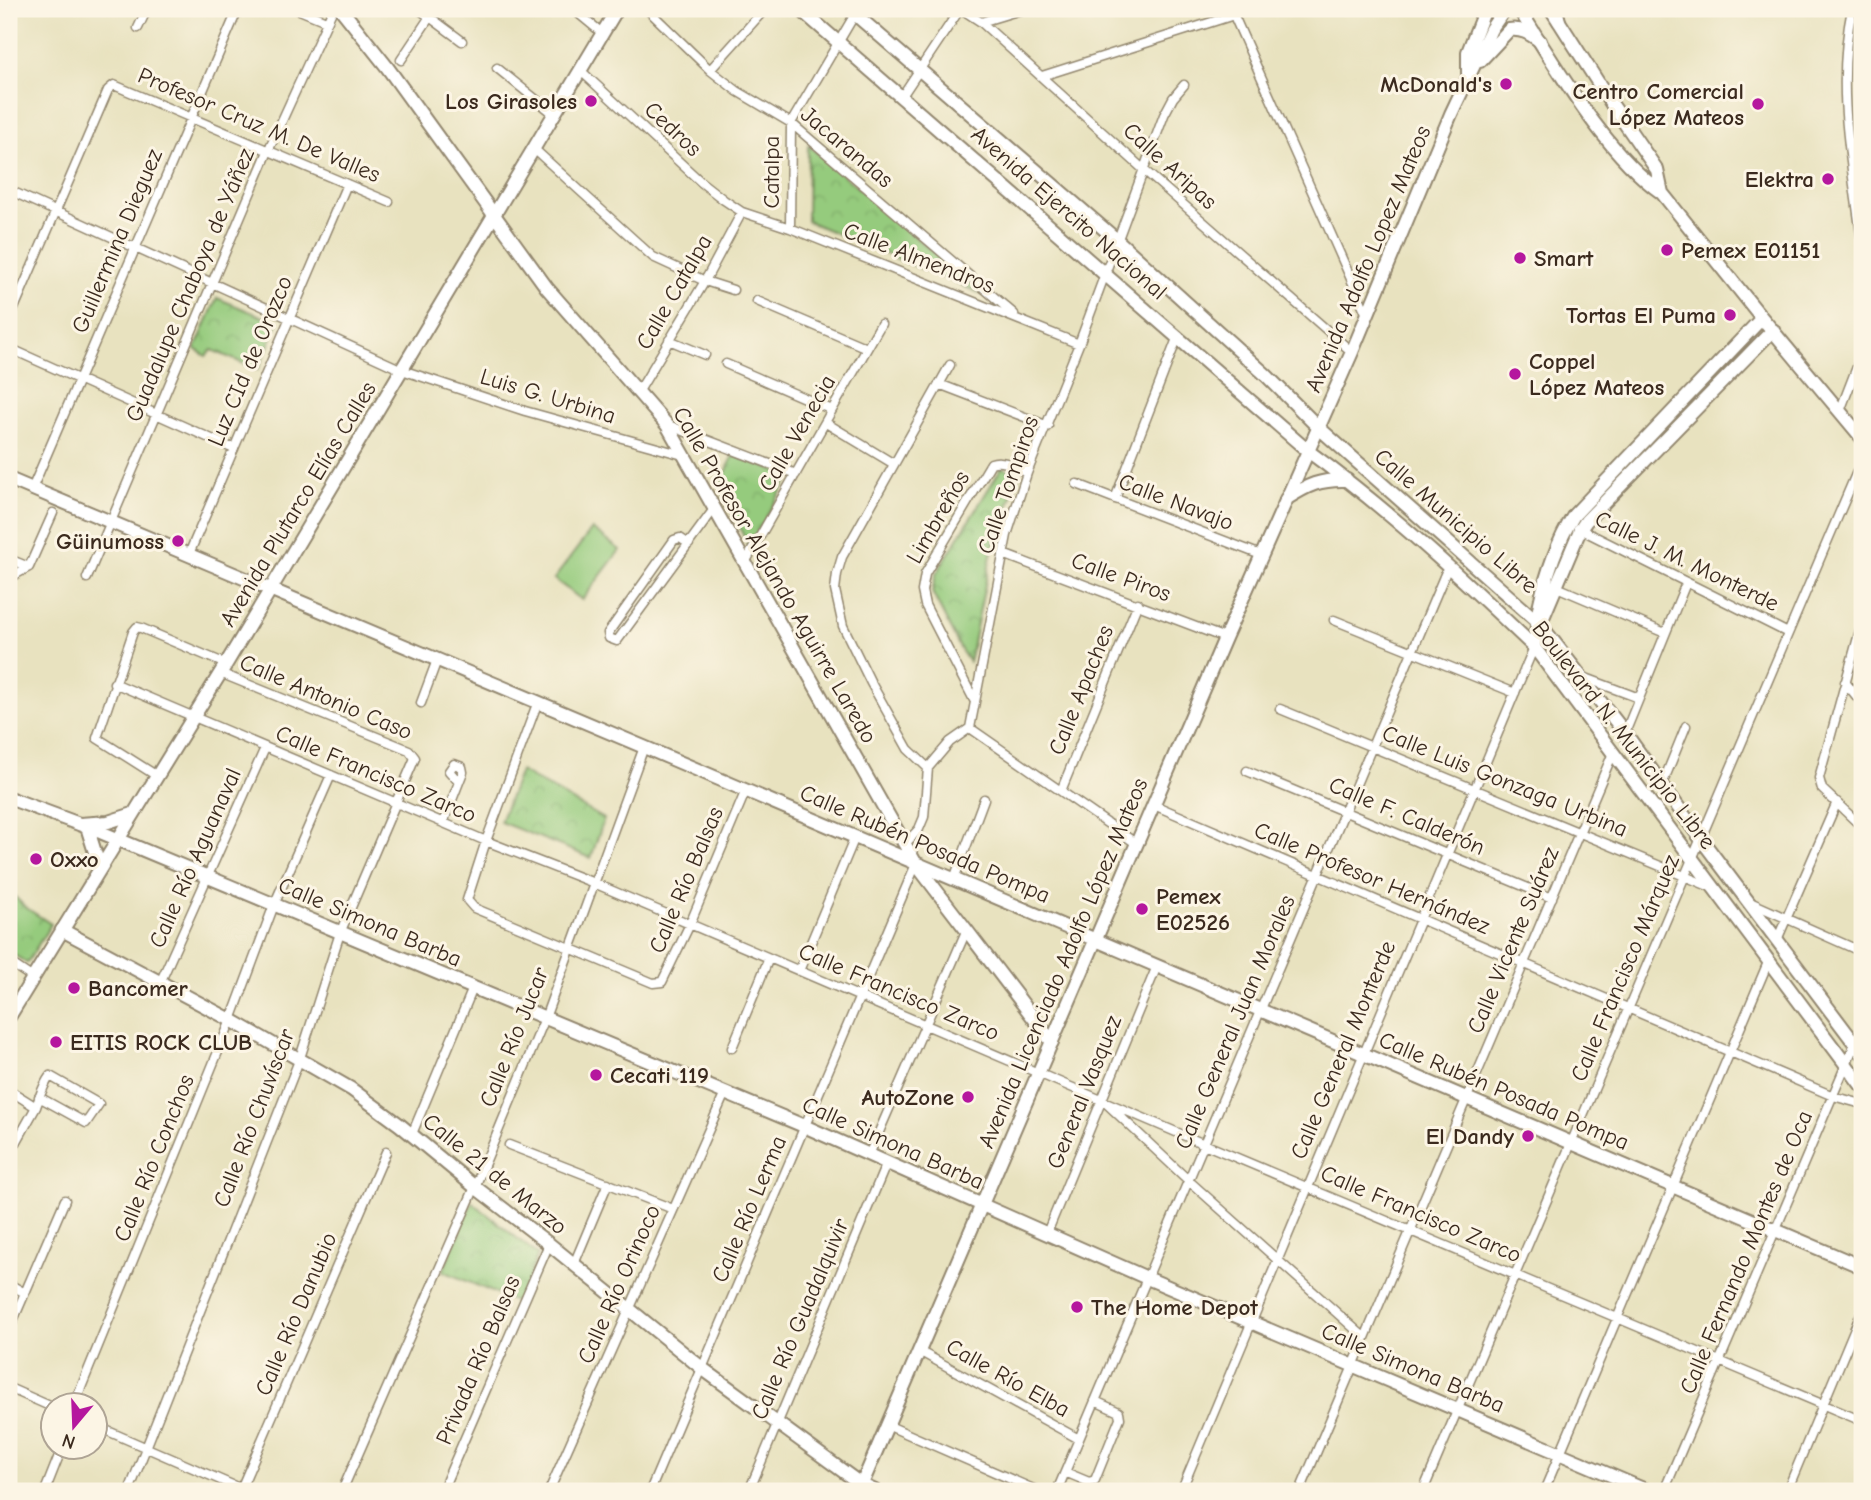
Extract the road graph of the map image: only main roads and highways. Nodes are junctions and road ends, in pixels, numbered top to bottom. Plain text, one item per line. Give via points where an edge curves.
1 (341, 9) edge
2 (617, 9) edge
3 (800, 9) edge
4 (1485, 9) edge
5 (1505, 9) edge
6 (1520, 9) edge
7 (854, 10) edge
8 (1555, 13) edge
9 (1541, 41) junction
10 (1474, 66) junction
11 (1466, 82) junction
12 (1613, 106) junction
13 (1590, 118) junction
14 (1662, 193) junction
15 (494, 213) junction
16 (1762, 318) junction
17 (1773, 330) junction
18 (1320, 428) junction
19 (1862, 438) edge
20 (1308, 451) junction
21 (9, 479) edge
22 (1347, 480) junction
23 (1286, 499) junction
24 (1405, 504) junction
25 (1390, 515) junction
26 (1575, 526) junction
27 (271, 588) junction
28 (1539, 623) junction
29 (1534, 647) junction
30 (9, 798) edge
31 (133, 814) junction
32 (83, 826) junction
33 (118, 840) junction
34 (916, 864) junction
35 (100, 868) junction
36 (62, 930) junction
37 (1096, 941) junction
38 (9, 1017) edge
39 (1052, 1042) junction
40 (1859, 1048) edge
41 (1862, 1086) edge
42 (982, 1205) junction
43 (1862, 1267) edge
44 (860, 1488) edge
45 (875, 1491) edge
46 (1648, 1491) edge

1 - 15 main road, Calle Profesor Alejando Aguirre Laredo
2 - 15 main road, Avenida Plutarco Elías Calles
3 - 20 main road, Avenida Ejercito Nacional
4 - 11 main road via 1468,52
5 - 10 main road, Avenida Adolfo Lopez Mateos
6 - 9 main road
7 - 18 main road, Avenida Ejercito Nacional via 1118,241
8 - 12 main road
9 - 10 main road via 1528,32 1509,30
9 - 13 main road
10 - 11 main road, Avenida Adolfo Lopez Mateos
11 - 18 main road, Avenida Adolfo Lopez Mateos
12 - 13 main road via 1601,117
12 - 14 main road via 1657,170
13 - 14 main road via 1645,181
14 - 16 main road
15 - 27 main road, Avenida Plutarco Elías Calles
15 - 34 main road, Calle Profesor Alejando Aguirre Laredo via 547,288 667,425
16 - 17 main road
16 - 26 main road, Calle General Monterde via 1590,497
17 - 19 main road
17 - 26 main road, Calle General Monterde
18 - 20 main road, Avenida Adolfo Lopez Mateos
18 - 24 main road, Calle Municipio Libre
20 - 22 main road, Boulevard N. Municipio Libre
20 - 23 main road, Avenida Licenciado Adolfo López Mateos
21 - 27 main road, Calle Rubén Posada Pompa
22 - 23 main road via 1316,482
22 - 25 main road, Boulevard N. Municipio Libre
23 - 37 main road, Avenida Licenciado Adolfo López Mateos
24 - 25 main road
24 - 28 main road, Calle Municipio Libre
25 - 29 main road, Boulevard N. Municipio Libre
26 - 28 main road, Calle General Monterde
27 - 31 main road, Avenida Plutarco Elías Calles
27 - 34 main road, Calle Rubén Posada Pompa
28 - 29 main road, Calle General Monterde
28 - 40 main road, Calle Municipio Libre
29 - 41 main road, Boulevard N. Municipio Libre
30 - 32 main road, Calle Simona Barba
31 - 32 main road
31 - 33 main road, Avenida Plutarco Elías Calles
32 - 33 main road, Calle Simona Barba
32 - 35 main road
33 - 35 main road, Avenida Plutarco Elías Calles
33 - 42 main road, Calle Simona Barba via 804,1126
34 - 37 main road, Calle Rubén Posada Pompa
34 - 39 main road, Calle Profesor Alejando Aguirre Laredo
35 - 36 main road, Avenida Plutarco Elías Calles
36 - 38 main road, Avenida Plutarco Elías Calles
36 - 44 main road, Calle 21 de Marzo via 351,1089
37 - 39 main road, Avenida Licenciado Adolfo López Mateos
37 - 43 main road, Calle Rubén Posada Pompa
39 - 42 main road, Avenida Licenciado Adolfo López Mateos
42 - 44 main road, Avenida Licenciado Adolfo López Mateos
42 - 46 main road, Calle Simona Barba
44 - 45 main road, Calle 21 de Marzo

